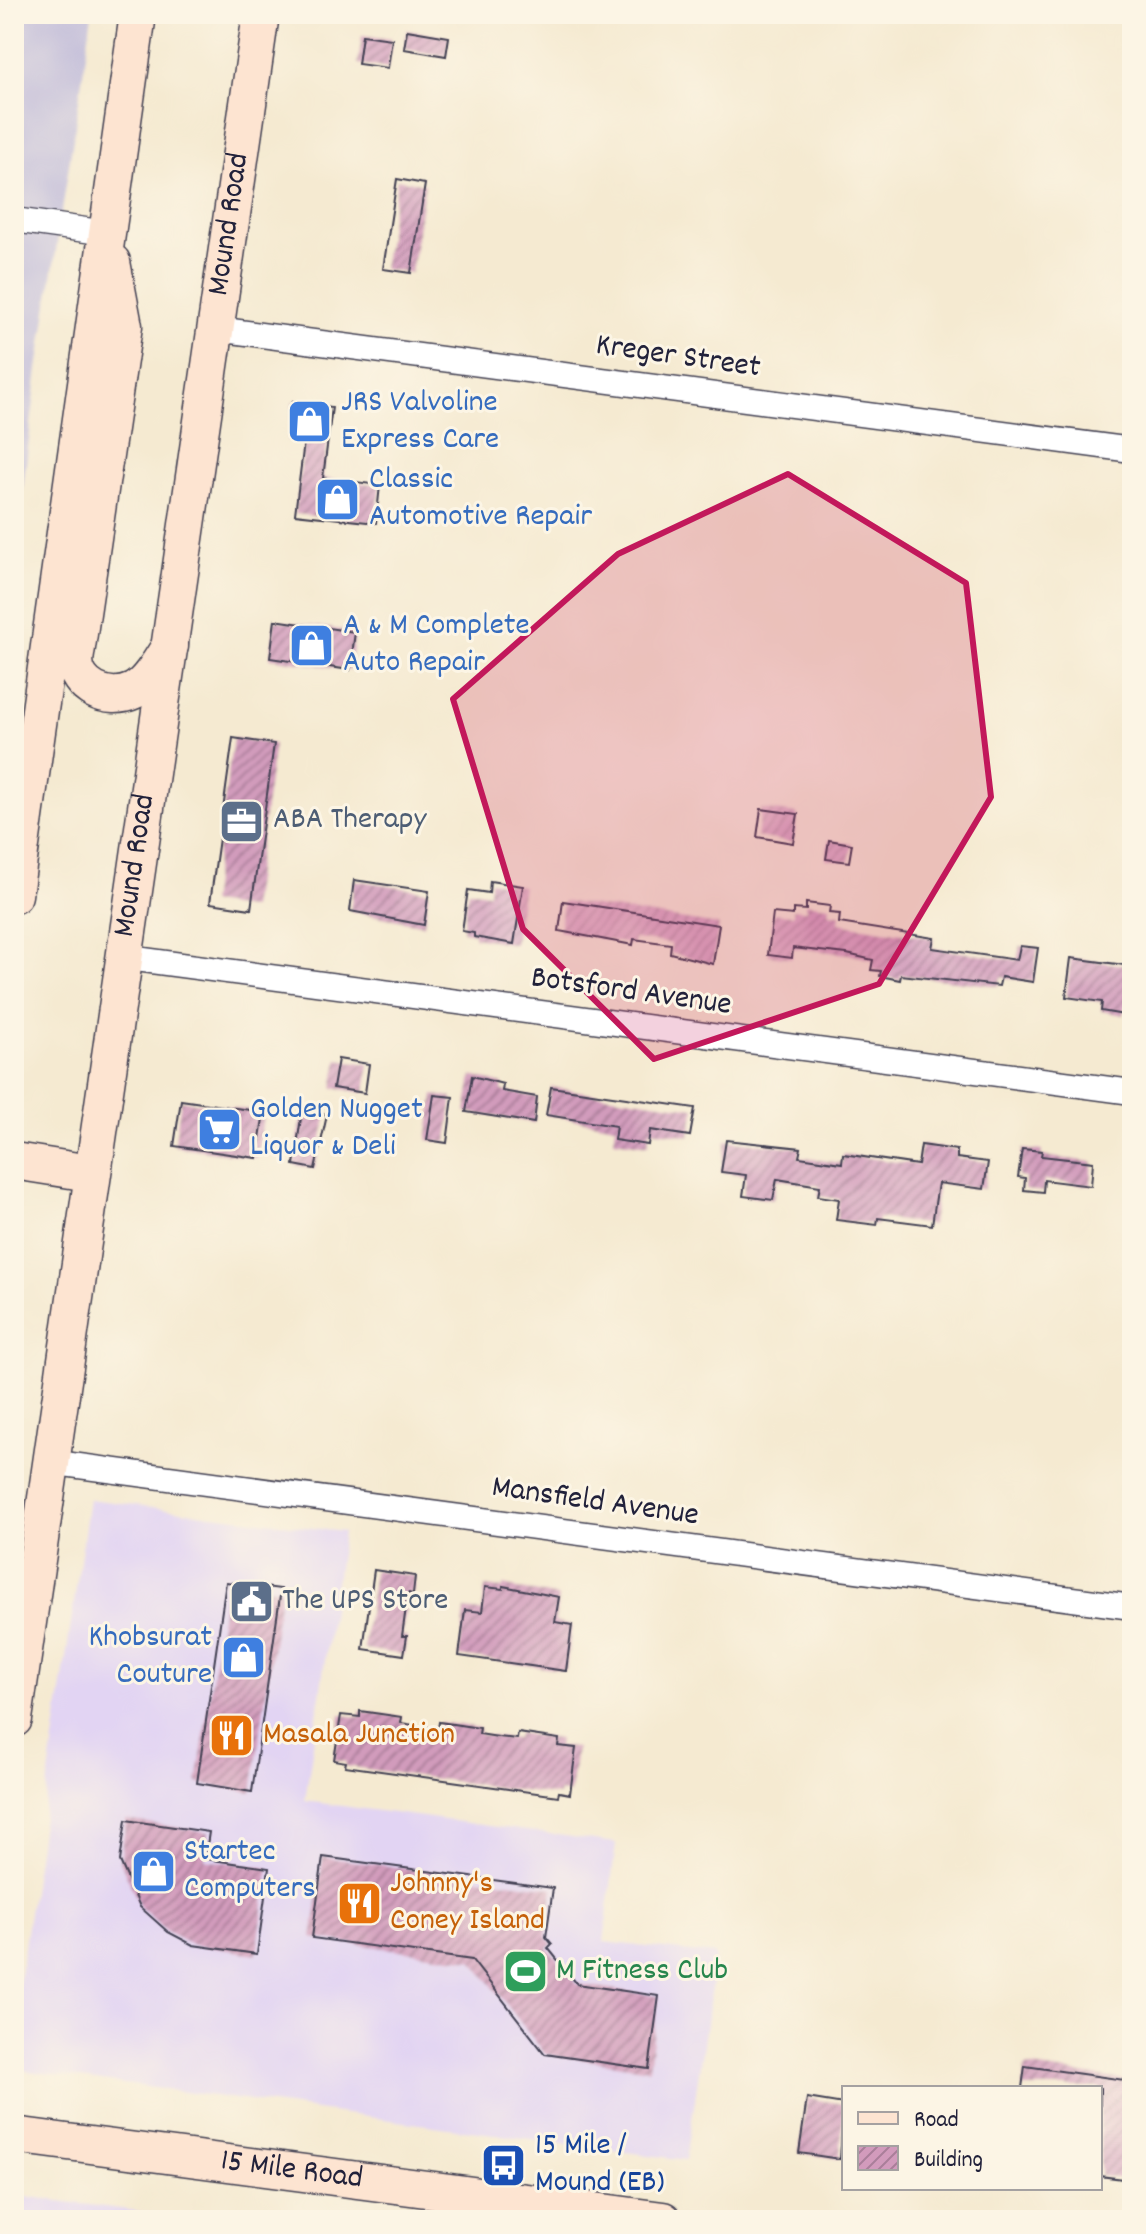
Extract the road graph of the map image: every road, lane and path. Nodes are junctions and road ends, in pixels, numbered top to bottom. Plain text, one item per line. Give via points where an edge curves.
1 (138, 14) edge
2 (261, 14) edge
3 (14, 220) edge
4 (107, 233) junction
5 (216, 329) junction
6 (1132, 450) edge
7 (171, 646) junction
8 (14, 895) edge
9 (121, 957) junction
10 (1132, 1092) edge
11 (14, 1161) edge
12 (90, 1173) junction
13 (49, 1462) junction
14 (1132, 1607) edge
15 (14, 1719) edge
16 (14, 2135) edge
17 (663, 2220) edge

1 - 4 main road
2 - 5 main road, Mound Road
3 - 4 street
4 - 7 main road via 124,326 76,676 85,687 100,692 133,691
4 - 8 main road
5 - 6 street, Kreger Street
5 - 7 main road, Mound Road
7 - 9 main road, Mound Road
9 - 10 street, Botsford Avenue
9 - 12 main road, Mound Road
11 - 12 main road
12 - 13 main road, Mound Road
13 - 14 street, Mansfield Avenue
13 - 15 main road, Mound Road
16 - 17 main road, 15 Mile Road

